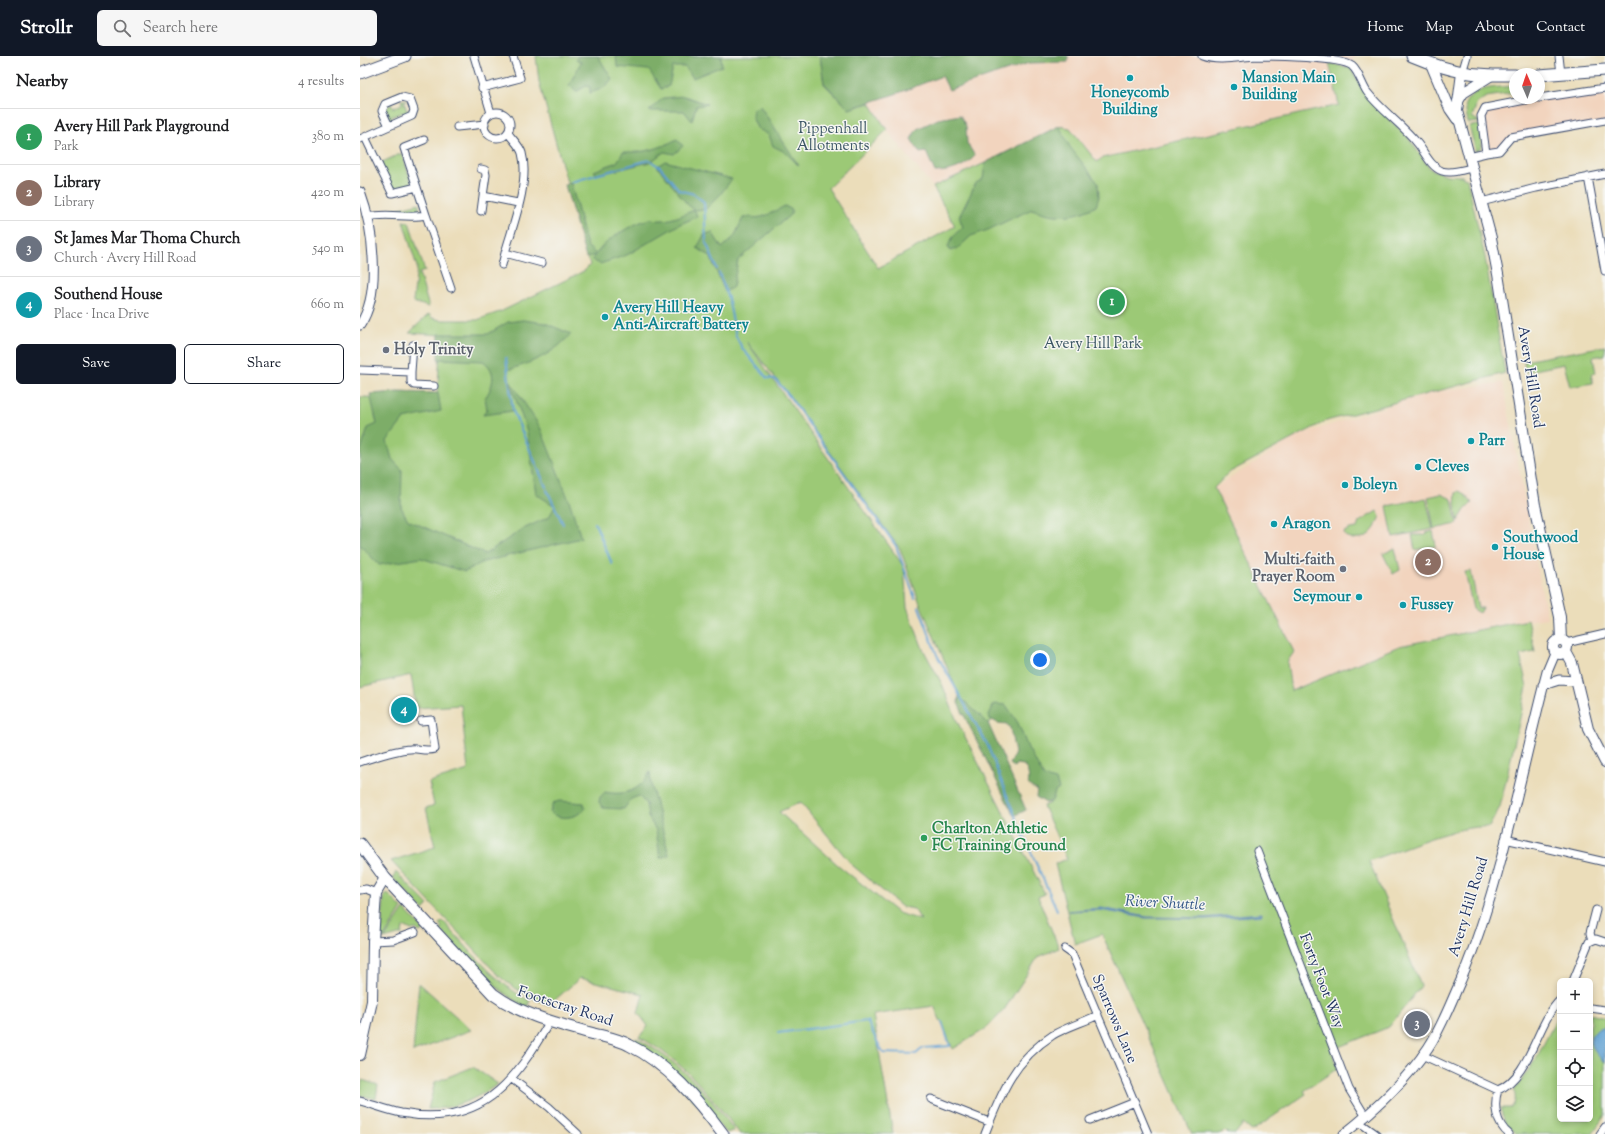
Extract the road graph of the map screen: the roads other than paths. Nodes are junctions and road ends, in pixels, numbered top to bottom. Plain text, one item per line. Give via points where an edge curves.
1 (405, 56) edge
2 (474, 56) edge
3 (513, 56) edge
4 (1202, 56) edge
5 (1412, 56) edge
6 (1467, 56) edge
7 (1559, 56) edge
8 (394, 61) junction
9 (1431, 64) junction
10 (1605, 70) edge
11 (360, 73) edge
12 (1462, 73) junction
13 (1545, 74) edge
14 (1561, 74) junction
15 (1509, 75) edge
16 (1490, 76) junction
17 (360, 81) edge
18 (482, 88) junction
19 (1605, 88) edge
20 (1545, 97) edge
21 (1457, 102) junction
22 (1509, 102) edge
23 (491, 113) junction
24 (1459, 120) junction
25 (1605, 120) edge
26 (485, 124) junction
27 (389, 126) junction
28 (457, 127) dead end
29 (508, 133) junction
30 (363, 138) edge
31 (424, 140) dead end
32 (1486, 153) junction
33 (1469, 157) junction
34 (1472, 168) junction
35 (481, 169) dead end
36 (1605, 174) edge
37 (1588, 177) junction
38 (417, 187) junction
39 (360, 192) edge
40 (484, 196) junction
41 (1481, 202) junction
42 (518, 203) junction
43 (481, 211) dead end
44 (426, 215) junction
45 (368, 217) junction
46 (1603, 248) edge
47 (505, 253) junction
48 (542, 264) dead end
49 (502, 265) dead end
50 (1605, 271) edge
51 (451, 288) dead end
52 (360, 325) edge
53 (412, 345) dead end
54 (360, 370) edge
55 (411, 372) junction
56 (434, 386) dead end
57 (1605, 634) edge
58 (1564, 645) junction
59 (1555, 653) joint
60 (1576, 681) junction
61 (1543, 685) junction
62 (421, 721) dead end
63 (360, 762) edge
64 (1605, 762) edge
65 (1505, 840) junction
66 (360, 844) edge
67 (1257, 852) dead end
68 (1605, 862) edge
69 (385, 878) junction
70 (360, 890) edge
71 (376, 893) junction
72 (1596, 910) dead end
73 (415, 932) dead end
74 (1592, 940) junction
75 (373, 942) junction
76 (1605, 942) edge
77 (1065, 949) dead end
78 (1574, 978) edge
79 (1557, 1003) edge
80 (1593, 1008) edge
81 (1605, 1010) edge
82 (1098, 1015) junction
83 (550, 1021) junction
84 (360, 1055) edge
85 (1422, 1055) junction
86 (512, 1079) junction
87 (1498, 1090) junction
88 (931, 1099) dead end
89 (360, 1101) edge
90 (1135, 1102) junction
91 (1090, 1120) dead end
92 (1362, 1120) junction
93 (989, 1122) junction
94 (1605, 1128) edge
95 (578, 1134) edge
96 (723, 1134) edge
97 (985, 1134) edge
98 (1148, 1134) edge
99 (1344, 1134) edge
100 (1376, 1134) edge
101 (1509, 1134) edge
102 (1600, 1134) edge

1 - 8 main road
2 - 18 street
3 - 18 street via 520,78
4 - 34 street via 1297,57 1349,64 1376,102 1411,135 1437,169 1450,172
5 - 9 main road
6 - 12 street
7 - 14 street
8 - 11 main road
8 - 17 main road
9 - 12 main road
9 - 24 main road, Avery Hill Road via 1450,109
10 - 14 main road
12 - 16 main road
12 - 21 main road, Avery Hill Road
13 - 14 main road
15 - 16 main road
16 - 21 main road via 1463,93
18 - 23 street
19 - 20 street
21 - 24 main road, Avery Hill Road
22 - 32 street via 1491,105 1482,111
23 - 26 street
23 - 29 street via 501,112 507,117 510,124
24 - 33 main road, Avery Hill Road
25 - 32 street via 1510,137 1499,151
26 - 28 street
26 - 29 street via 486,131 492,137 502,137
27 - 27 street via 412,116 414,110 410,99 402,97 385,104 382,111
27 - 30 street
29 - 42 street via 522,152 523,186
30 - 38 street via 392,193
31 - 38 street via 404,148
32 - 33 street
33 - 34 main road, Avery Hill Road
34 - 41 main road, Avery Hill Road
35 - 40 street via 485,170 486,174
36 - 37 street
37 - 41 street
37 - 46 street
38 - 44 street
39 - 45 street
40 - 42 street
40 - 43 street
41 - 58 main road, Avery Hill Road via 1498,274 1535,505
42 - 47 street
44 - 45 street via 406,217 386,214
44 - 51 street
45 - 52 street via 373,249 372,274 368,308
46 - 50 street
47 - 48 street
47 - 49 street
53 - 55 street
54 - 55 street
55 - 56 street via 411,382 414,385
57 - 58 street
58 - 59 main road via 1559,655
58 - 60 main road, Avery Hill Road
59 - 61 street, Avery Hill Road
60 - 61 street via 1559,680
60 - 64 main road, Avery Hill Road via 1588,729
61 - 65 street, Avery Hill Road
62 - 63 street via 431,720 435,749 427,752 402,750
65 - 68 street
65 - 85 street, Avery Hill Road via 1484,922 1473,951 1451,1003
66 - 69 main road, Footscray Road
67 - 92 street, Forty Foot Way
69 - 71 main road
69 - 83 main road, Footscray Road via 493,994 517,1009
70 - 71 street
71 - 75 main road
72 - 74 street via 1590,933
73 - 75 street via 393,940
74 - 76 street
74 - 78 street via 1587,944
75 - 84 main road via 372,1001
77 - 82 street, Sparrows Lane via 1072,954
79 - 87 street via 1517,1074 1506,1087
80 - 81 street
82 - 90 street, Sparrows Lane
82 - 93 street via 1054,1034 1023,1060 1011,1075
83 - 86 street
83 - 96 main road, Footscray Road via 620,1041 642,1052 684,1087
85 - 87 street
85 - 92 street, Avery Hill Road via 1394,1090
86 - 89 street via 480,1104 444,1115 401,1112
86 - 95 street via 550,1107
87 - 101 street via 1494,1102 1501,1125
88 - 93 street
90 - 91 street
90 - 98 street, Sparrows Lane
92 - 99 street, Avery Hill Road
92 - 100 street
93 - 97 street
94 - 102 street

